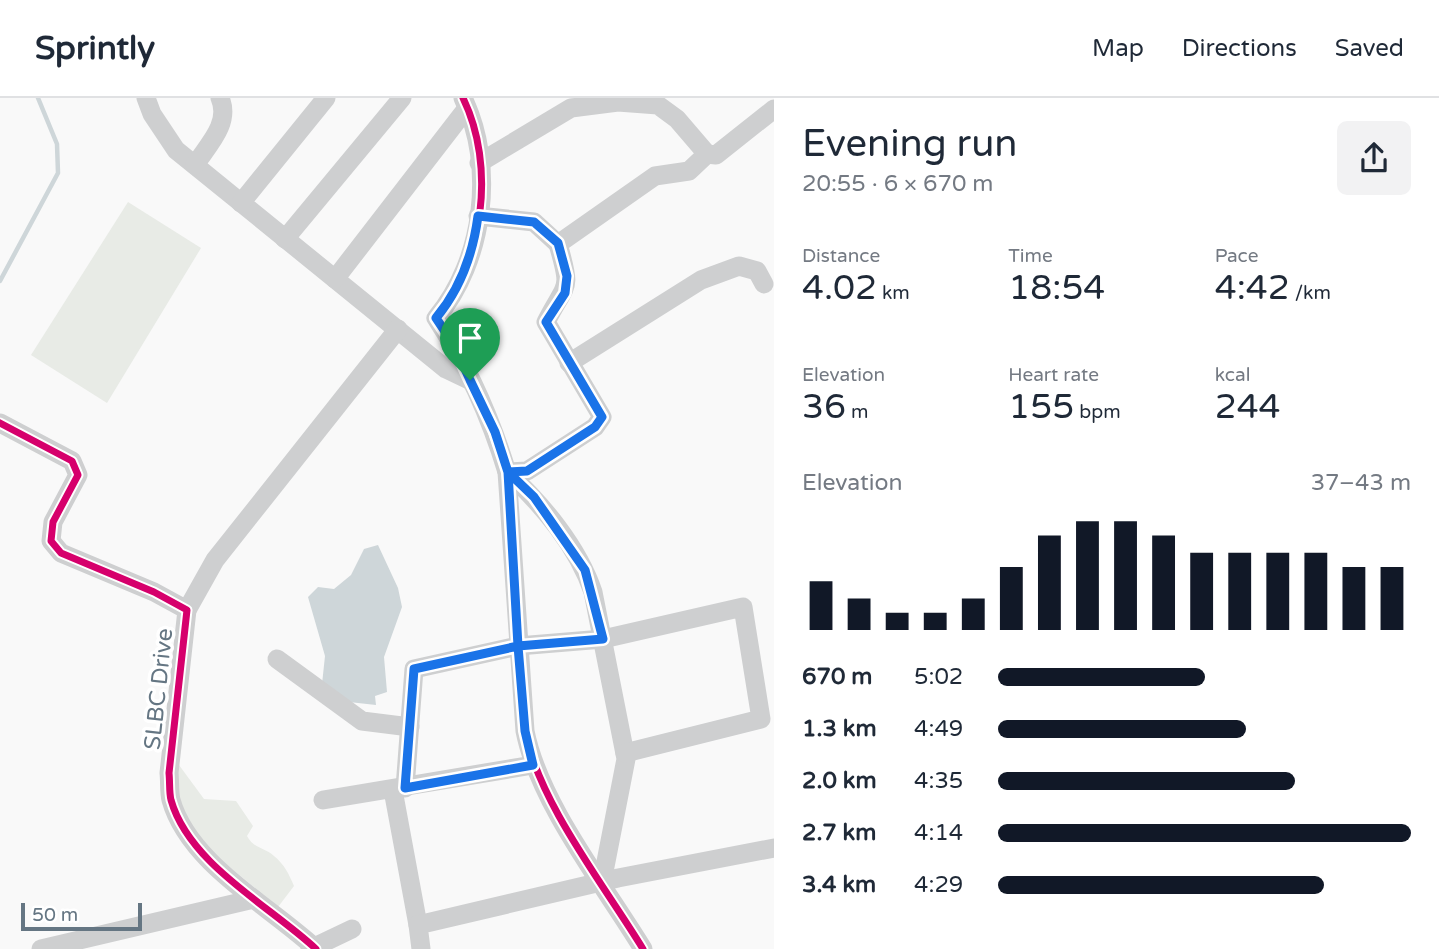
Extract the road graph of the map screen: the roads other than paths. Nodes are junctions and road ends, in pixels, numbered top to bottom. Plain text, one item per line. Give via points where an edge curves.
1 (146, 98) edge
2 (220, 98) edge
3 (326, 98) edge
4 (402, 98) edge
5 (465, 103) edge
6 (774, 109) edge
7 (707, 154) junction
8 (479, 163) junction
9 (195, 166) junction
10 (241, 203) junction
11 (478, 216) junction
12 (285, 239) junction
13 (558, 243) junction
14 (335, 279) junction
15 (764, 284) dead end
16 (398, 330) junction
17 (569, 363) junction
18 (470, 380) junction
19 (0, 423) edge
20 (508, 472) junction
21 (187, 610) junction
22 (603, 639) junction
23 (518, 646) junction
24 (277, 659) dead end
25 (410, 727) junction
26 (625, 753) junction
27 (533, 765) junction
28 (399, 789) junction
29 (323, 800) dead end
30 (774, 848) edge
31 (602, 881) junction
32 (254, 899) junction
33 (418, 925) junction
34 (352, 929) dead end
35 (313, 948) edge
36 (41, 949) edge
37 (421, 949) edge
38 (643, 949) edge

1 - 9 street via 176,150
2 - 9 street via 223,122
3 - 10 street
4 - 12 street
5 - 8 street
5 - 14 street
6 - 7 street via 716,155
7 - 8 street via 677,119 658,105 618,102 571,108
7 - 13 street via 689,171 655,176
8 - 11 street
9 - 10 street
10 - 12 street
11 - 13 street via 534,222
11 - 18 street via 475,242 455,296 436,318
12 - 14 street
13 - 17 street via 567,276 565,293 546,322
14 - 16 street
15 - 17 street via 757,271 739,266 701,280
16 - 18 street via 446,369
16 - 21 street via 215,560
17 - 20 street via 602,417 595,427 527,471
18 - 20 street
19 - 21 street, SLBC Drive via 72,461 75,467 78,475 53,522 51,541 61,553
20 - 22 street via 534,497 585,570
20 - 23 street
21 - 32 street, SLBC Drive via 169,773 171,800 201,852
22 - 23 street
22 - 26 street
22 - 26 street via 743,607 761,719
23 - 25 street via 414,669
23 - 27 street via 525,731
24 - 25 street via 362,721
25 - 28 street
26 - 31 street
27 - 28 street
27 - 31 street via 557,813
28 - 29 street
28 - 33 street
30 - 31 street
31 - 33 street
31 - 38 street
32 - 35 street, SLBC Drive
32 - 36 street
33 - 37 street
34 - 35 street

